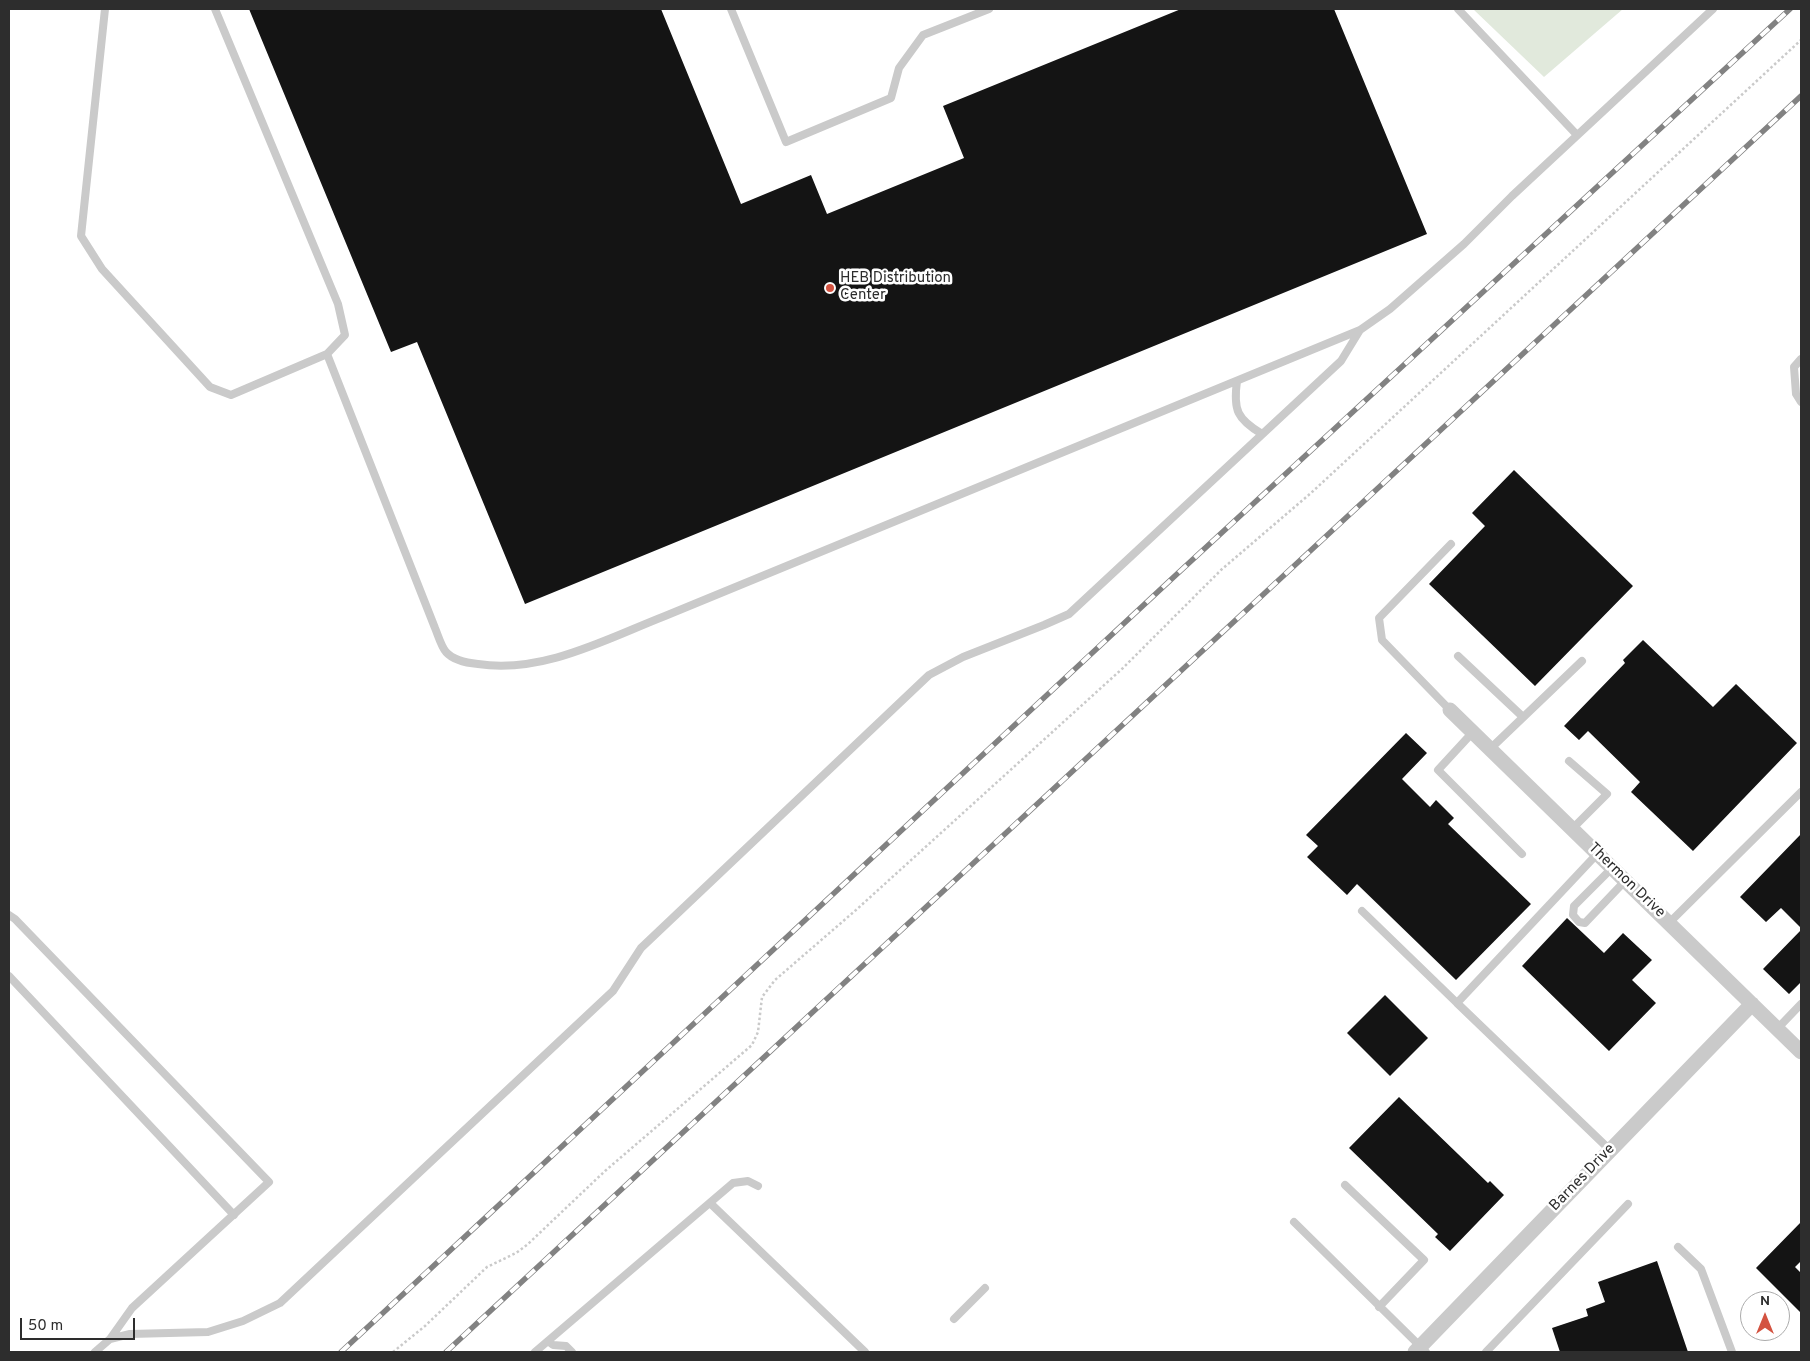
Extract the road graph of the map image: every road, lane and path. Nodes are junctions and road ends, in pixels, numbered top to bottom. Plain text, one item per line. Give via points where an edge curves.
1 (105, 9) edge
2 (215, 9) edge
3 (731, 9) edge
4 (989, 9) edge
5 (1458, 9) edge
6 (1713, 9) edge
7 (1801, 40) edge
8 (1578, 135) junction
9 (1360, 330) junction
10 (327, 354) junction
11 (1801, 359) edge
12 (1237, 380) junction
13 (1801, 402) edge
14 (1262, 434) junction
15 (1451, 544) dead end
16 (1458, 656) dead end
17 (1582, 661) dead end
18 (1450, 710) joint
19 (1523, 717) junction
20 (1472, 732) junction
21 (1490, 749) junction
22 (1569, 761) dead end
23 (1801, 792) edge
24 (1572, 829) junction
25 (1598, 853) junction
26 (1522, 854) dead end
27 (1612, 868) junction
28 (1626, 881) junction
29 (1362, 911) dead end
30 (9, 915) edge
31 (1669, 923) junction
32 (9, 976) edge
33 (1457, 1003) junction
34 (1752, 1004) junction
35 (1801, 1004) edge
36 (1777, 1029) junction
37 (1801, 1052) edge
38 (1610, 1150) junction
39 (1345, 1185) dead end
40 (758, 1186) dead end
41 (710, 1203) junction
42 (1628, 1204) dead end
43 (234, 1214) junction
44 (1294, 1222) dead end
45 (1678, 1247) dead end
46 (985, 1288) dead end
47 (1379, 1307) junction
48 (954, 1319) dead end
49 (110, 1339) junction
50 (552, 1346) edge
51 (1420, 1351) edge
52 (95, 1352) edge
53 (393, 1352) edge
54 (535, 1352) edge
55 (572, 1352) edge
56 (865, 1352) edge
57 (1486, 1352) edge
58 (1732, 1352) edge

1 - 10 lane via 81,236 102,269 210,387 231,395
2 - 10 lane via 338,304 345,335
3 - 4 lane via 786,142 891,98 899,68 923,35
5 - 8 lane
6 - 8 lane
7 - 53 path via 1311,493 1221,570 1123,668 775,980 762,997 758,1032 752,1045 605,1171 528,1244 487,1267
8 - 9 lane via 1464,244
9 - 12 lane
9 - 14 lane via 1340,361
10 - 12 lane via 446,652 462,662 492,666 538,663 580,650
11 - 13 lane via 1794,367 1796,394
12 - 14 lane via 1235,397 1239,416
14 - 49 lane via 1069,614 963,657 929,675 641,948 613,991 280,1303 243,1321 208,1332 130,1334
15 - 18 lane via 1379,618 1382,640
16 - 19 lane
17 - 19 lane
18 - 20 street, Thermon Drive
19 - 21 lane
20 - 21 street, Thermon Drive
20 - 26 lane via 1438,770
21 - 24 street, Thermon Drive
22 - 24 lane via 1607,794
23 - 31 lane
24 - 25 street, Thermon Drive
25 - 27 street, Thermon Drive
25 - 33 lane
27 - 28 street, Thermon Drive
27 - 28 lane via 1574,906 1573,915 1579,922 1585,922
28 - 31 street, Thermon Drive
29 - 33 lane
30 - 43 lane via 269,1182
31 - 34 street, Thermon Drive
32 - 43 lane
33 - 38 lane
34 - 36 street, Thermon Drive
34 - 38 street, Barnes Drive
35 - 36 lane
36 - 37 street, Thermon Drive
38 - 51 street, Barnes Drive
39 - 47 lane via 1424,1260
40 - 41 lane via 748,1181 733,1182
41 - 50 lane
41 - 56 lane
42 - 57 lane
43 - 49 lane via 132,1308
44 - 47 lane
45 - 58 lane via 1701,1269
46 - 48 lane
47 - 51 lane
49 - 52 lane
50 - 54 lane
50 - 55 lane via 566,1346

